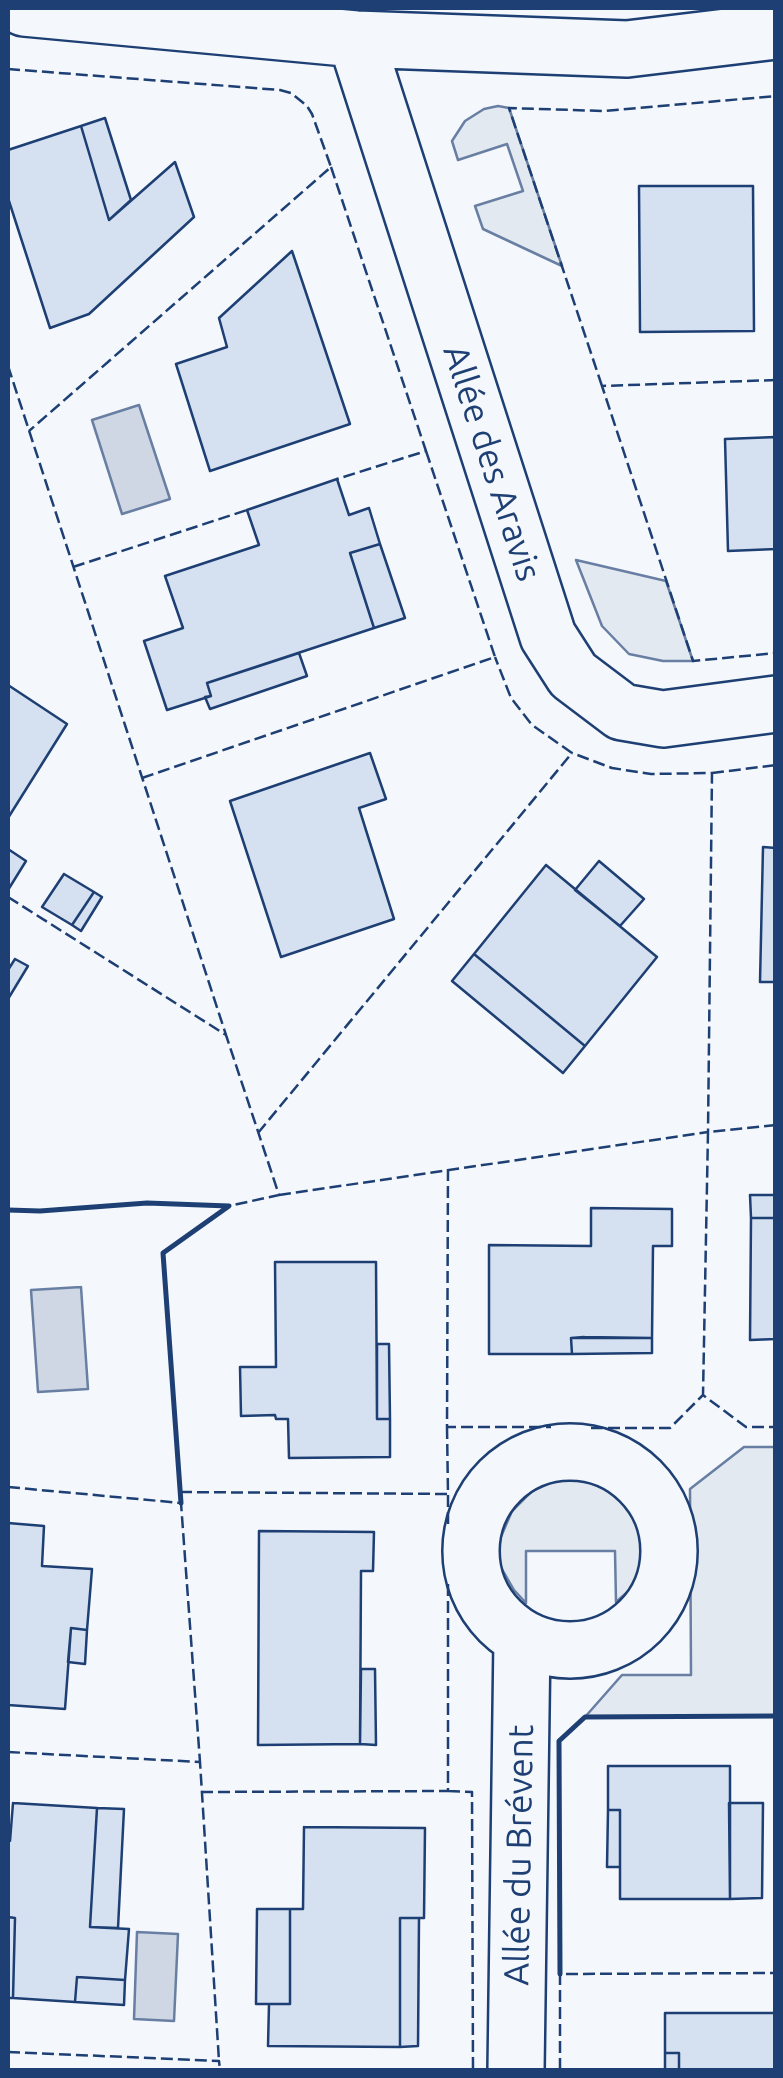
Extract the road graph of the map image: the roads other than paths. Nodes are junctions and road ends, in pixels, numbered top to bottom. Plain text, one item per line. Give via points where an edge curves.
1 (22, 11) edge
2 (776, 31) edge
3 (356, 39) junction
4 (776, 704) edge
5 (522, 1639) dead end
6 (516, 2070) edge

1 - 3 street
2 - 3 street via 627,49
3 - 4 street, Allée des Aravis via 548,636 564,662 622,712 663,718
5 - 6 street, Allée du Brévent

